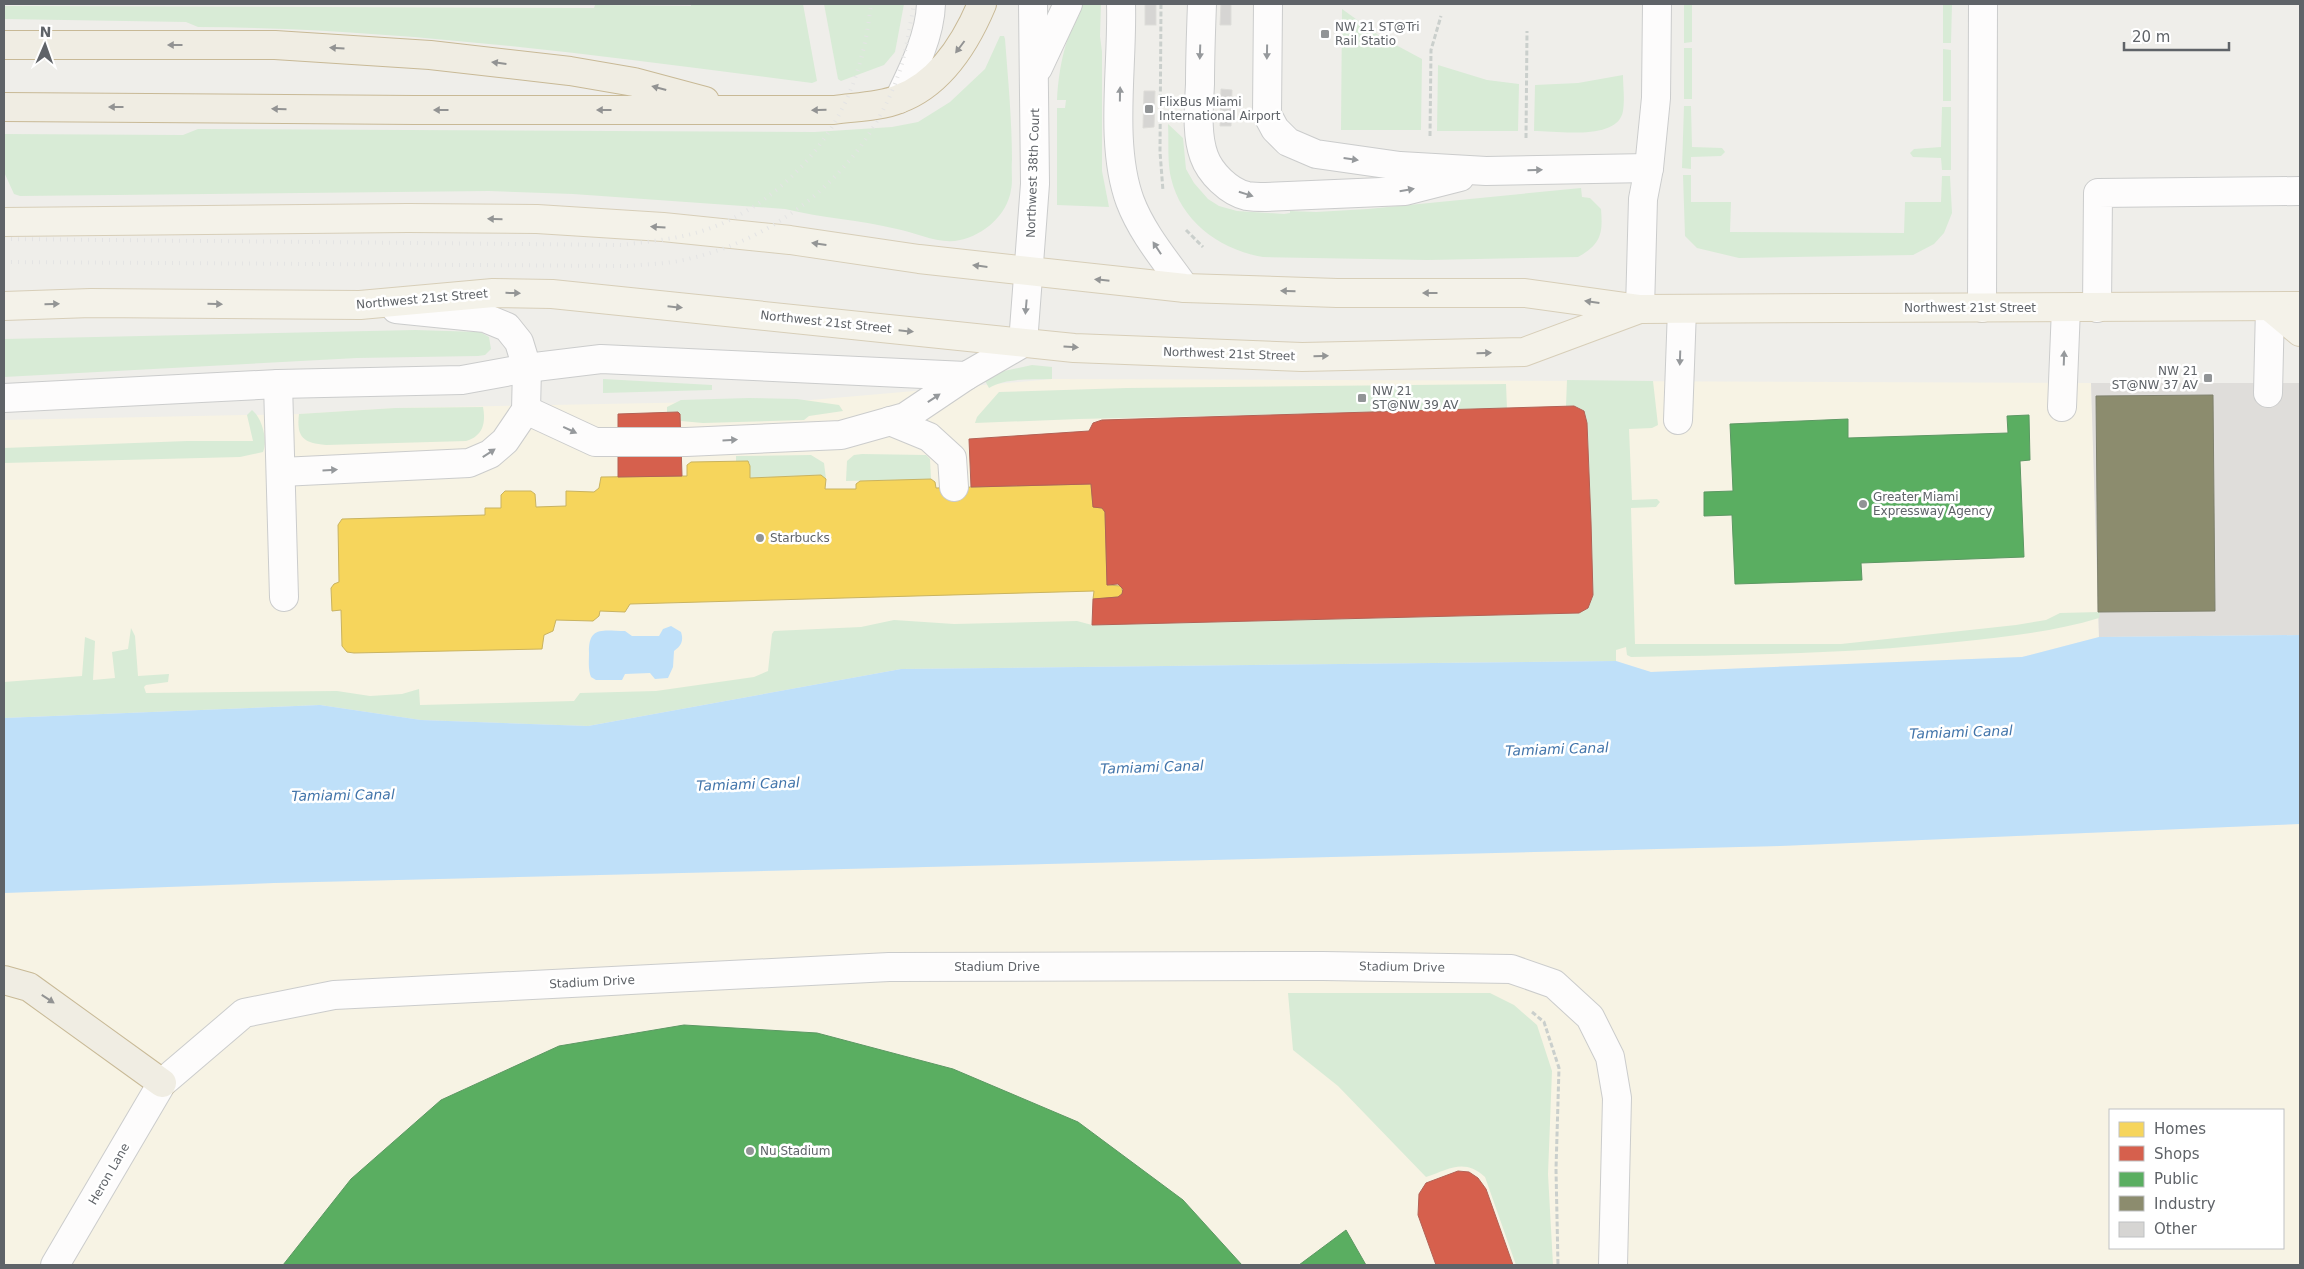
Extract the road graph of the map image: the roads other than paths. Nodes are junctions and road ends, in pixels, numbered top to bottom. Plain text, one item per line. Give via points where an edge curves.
1 (931, 4) edge
2 (982, 4) edge
3 (1033, 4) edge
4 (1068, 4) edge
5 (1120, 4) edge
6 (1202, 4) edge
7 (1268, 4) edge
8 (1657, 4) edge
9 (1983, 4) edge
10 (4, 45) edge
11 (1035, 74) junction
12 (898, 99) junction
13 (4, 107) edge
14 (740, 110) junction
15 (1649, 168) junction
16 (1486, 171) junction
17 (2300, 192) edge
18 (4, 223) edge
19 (1028, 272) junction
20 (1185, 288) junction
21 (360, 305) junction
22 (4, 306) edge
23 (2300, 306) edge
24 (2270, 307) junction
25 (1982, 308) junction
26 (2066, 308) junction
27 (2097, 308) junction
28 (1640, 309) junction
29 (1682, 309) junction
30 (2300, 332) edge
31 (1023, 343) junction
32 (527, 368) junction
33 (966, 376) junction
34 (278, 384) junction
35 (2268, 393) dead end
36 (4, 398) edge
37 (2062, 406) dead end
38 (526, 410) junction
39 (1678, 420) dead end
40 (890, 421) junction
41 (281, 472) junction
42 (959, 472) dead end
43 (284, 597) dead end
44 (4, 980) edge
45 (162, 1083) junction
46 (55, 1265) edge
47 (1613, 1265) edge

1 - 12 street via 912,71
2 -> 12 highway via 970,31 943,68 929,82
3 - 11 street, Northwest 38th Court
4 - 11 street
20 -> 5 street via 1139,220 1124,181 1120,152
6 -> 16 street via 1200,138 1204,156 1212,170 1232,189 1247,196 1266,197 1405,191
7 -> 16 street via 1267,114 1275,129 1288,142 1316,154 1400,166
8 - 15 street via 1656,98
9 - 25 street
14 -> 10 highway via 634,82 570,71 430,55 275,45
11 - 19 street, Northwest 38th Court via 1035,184
12 -> 14 highway via 834,110
14 -> 13 highway
16 -> 15 street
15 - 28 street via 1643,198
17 - 27 street via 2098,194
19 -> 18 main road, Northwest 21st Street via 790,240 537,219
20 -> 19 main road, Northwest 21st Street
19 -> 31 street, Northwest 38th Court
28 -> 20 main road, Northwest 21st Street via 1524,293 1337,293
22 -> 21 main road, Northwest 21st Street via 92,303
21 -> 31 main road, Northwest 21st Street via 493,293 552,294
21 - 32 street via 471,316 499,323 507,327 519,342
23 - 24 main road, Northwest 21st Street
24 - 27 main road, Northwest 21st Street
24 - 30 main road
24 - 35 street
25 - 26 main road, Northwest 21st Street
25 - 29 main road, Northwest 21st Street
26 - 27 main road, Northwest 21st Street
37 -> 26 street
28 - 29 main road, Northwest 21st Street
31 -> 28 main road, Northwest 21st Street via 1302,357 1524,352
29 -> 39 street
31 - 33 street
32 - 33 street via 601,359
32 - 34 street via 462,380
32 - 38 street
40 -> 33 street via 905,417
34 - 36 street
34 - 41 street
38 -> 40 street via 596,442 686,442 841,435
41 -> 38 street via 469,463 490,454 505,441
40 - 42 street via 929,438 952,458
41 - 43 street
44 -> 45 highway via 29,987
45 - 46 street, Heron Lane
45 - 47 street, Stadium Drive via 244,1014 334,994 889,967 1512,969 1554,984 1590,1017 1610,1056 1617,1098

